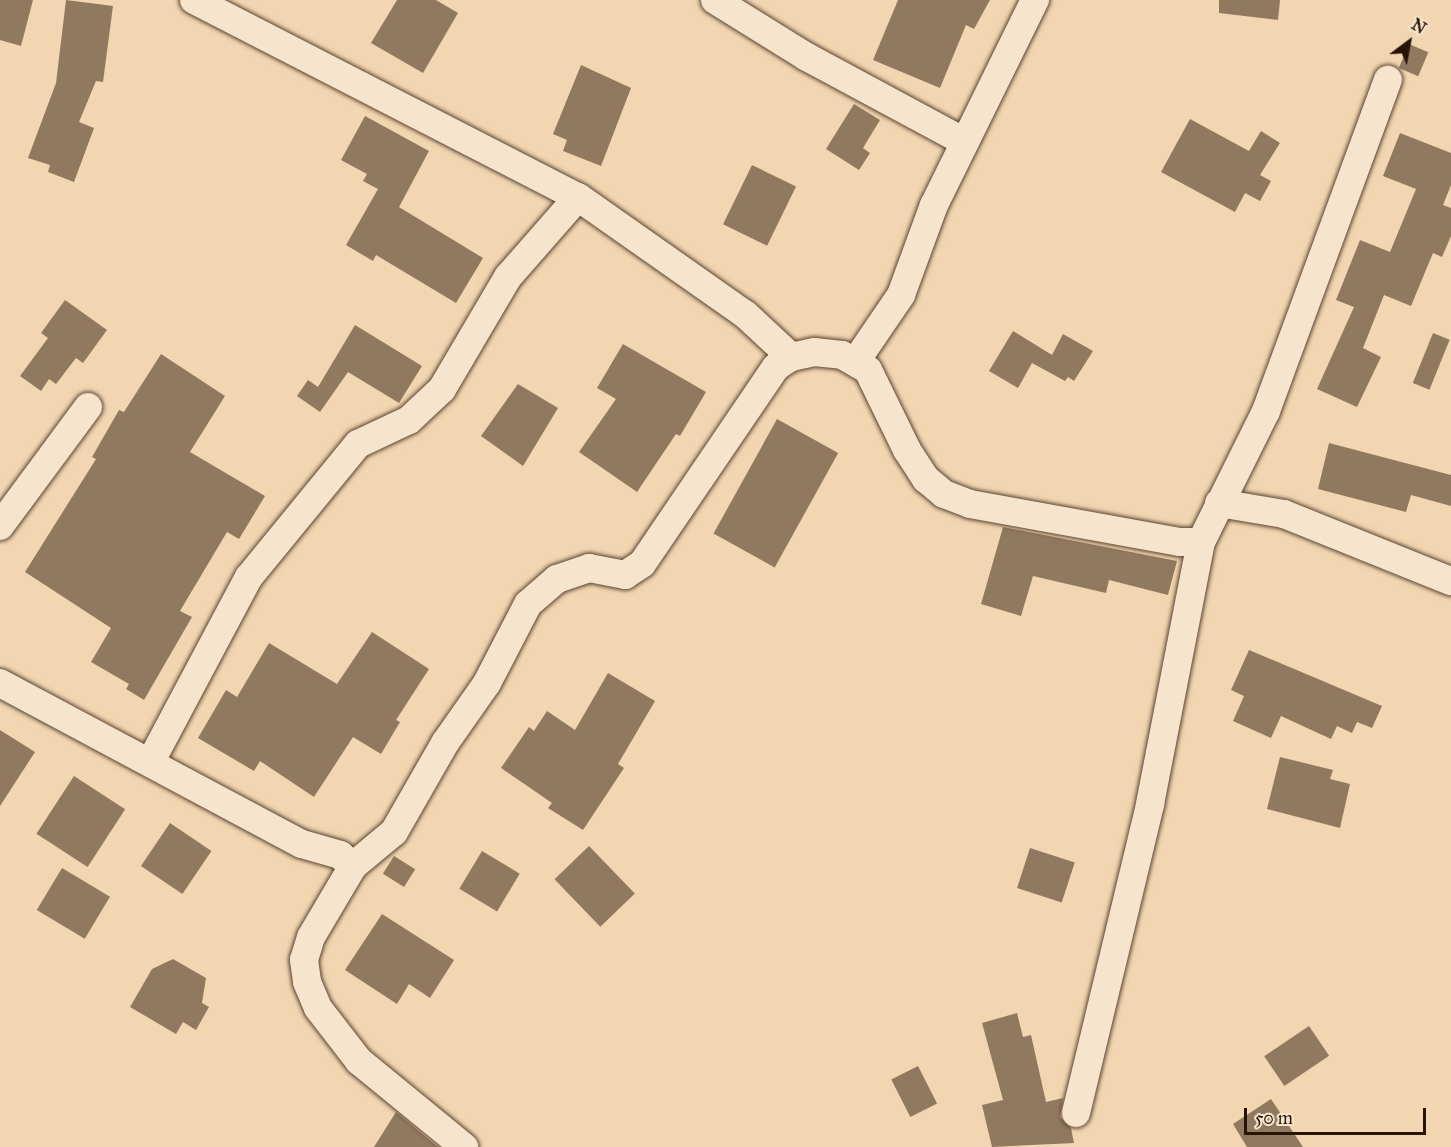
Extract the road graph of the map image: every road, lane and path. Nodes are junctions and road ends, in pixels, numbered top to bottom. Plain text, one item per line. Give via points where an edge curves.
1 (194, 0) edge
2 (715, 0) edge
3 (1035, 0) edge
4 (1388, 80) dead end
5 (965, 142) junction
6 (578, 197) junction
7 (791, 357) junction
8 (856, 361) junction
9 (88, 407) dead end
10 (1219, 503) junction
11 (0, 526) edge
12 (1201, 542) junction
13 (1451, 580) edge
14 (0, 683) edge
15 (151, 761) junction
16 (353, 866) junction
17 (1076, 1113) dead end
18 (464, 1147) edge

1 - 6 street
2 - 5 street via 807,57
3 - 5 street
4 - 10 street via 1266,411
5 - 8 street via 934,205 901,295
6 - 7 street via 746,315
6 - 15 street via 507,277 442,389 409,420 358,444 249,577
7 - 8 street via 814,352
7 - 16 street via 776,367 753,396 642,564 625,575 589,568 557,579 528,604 488,683 446,743 394,832
8 - 12 street via 868,370 879,388 907,450 926,479 944,494 969,504 1180,542
9 - 11 street
10 - 12 street
10 - 13 street via 1284,514
12 - 17 street via 1150,804
14 - 15 street
15 - 16 street via 302,844 340,855
16 - 18 street via 310,937 304,960 307,982 318,1008 359,1060

